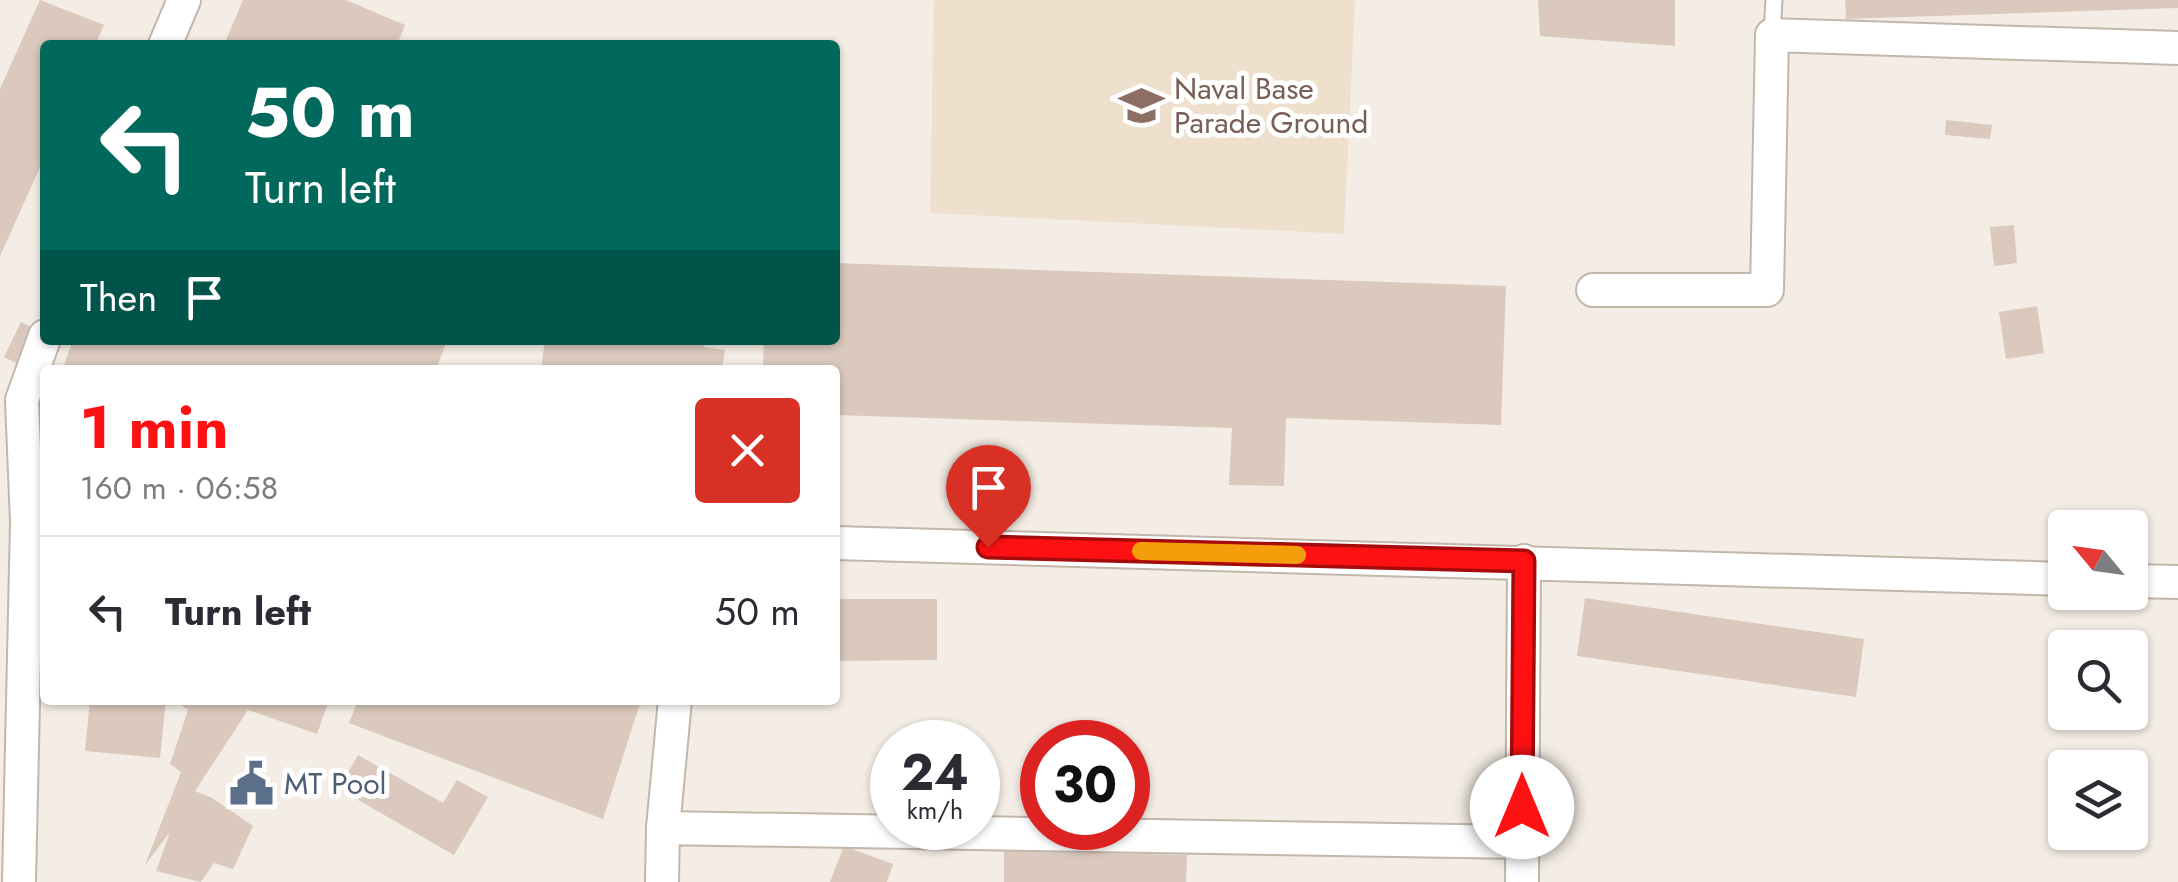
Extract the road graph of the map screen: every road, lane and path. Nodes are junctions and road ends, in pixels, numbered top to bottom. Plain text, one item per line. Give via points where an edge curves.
1 (184, 0) edge
2 (1774, 0) edge
3 (1772, 35) junction
4 (167, 40) edge
5 (2178, 48) edge
6 (1592, 290) dead end
7 (42, 345) edge
8 (24, 523) edge
9 (840, 543) edge
10 (1524, 561) junction
11 (2048, 578) edge
12 (2148, 581) edge
13 (2178, 582) edge
14 (675, 705) edge
15 (664, 828) junction
16 (1522, 842) junction
17 (18, 882) edge
18 (662, 882) edge
19 (1522, 882) edge

1 - 4 street
2 - 3 lane
3 - 5 street
3 - 6 street via 1767,290
7 - 8 street via 22,400
8 - 17 street
9 - 10 street
10 - 11 street
10 - 16 street
12 - 13 street
14 - 15 street
15 - 16 street
15 - 18 street
16 - 19 street

